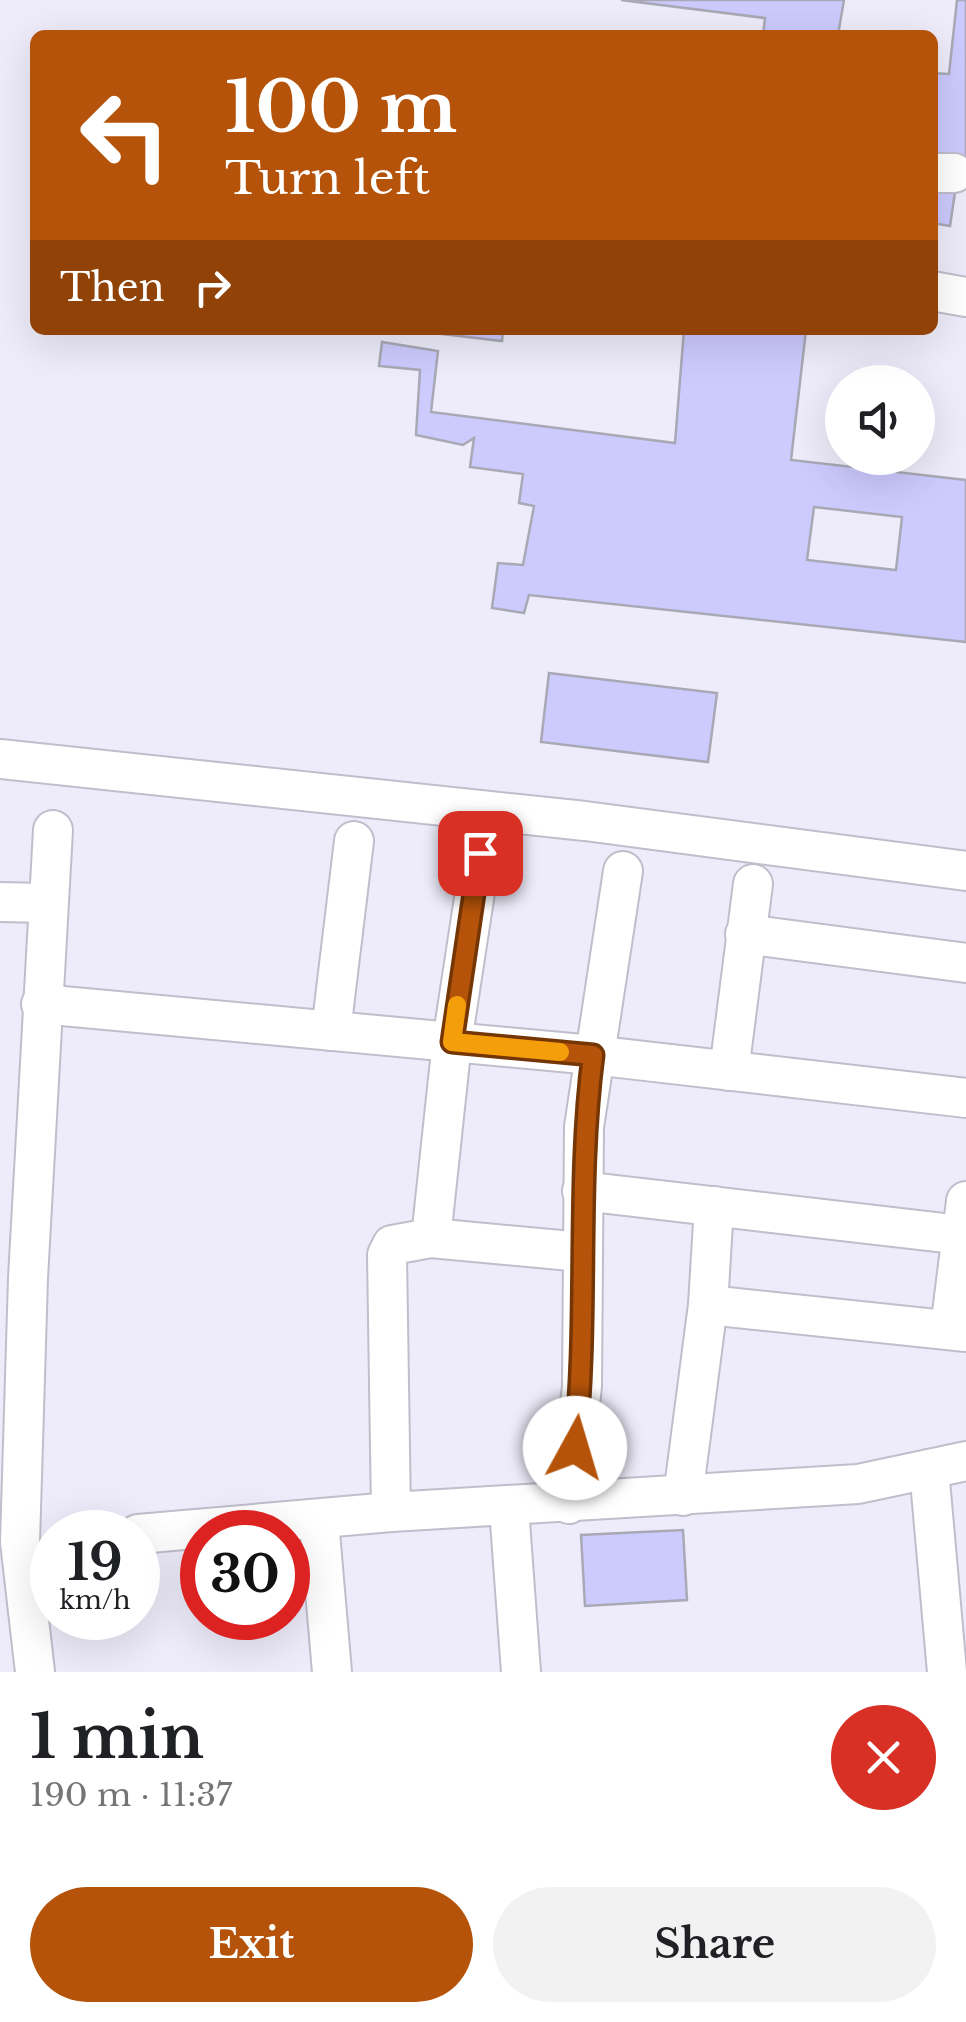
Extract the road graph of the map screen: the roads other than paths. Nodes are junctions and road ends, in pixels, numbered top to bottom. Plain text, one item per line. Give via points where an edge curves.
1 (938, 293) edge
2 (966, 298) edge
3 (0, 759) edge
4 (53, 830) dead end
5 (354, 841) dead end
6 (480, 853) dead end
7 (623, 871) dead end
8 (966, 871) edge
9 (753, 884) dead end
10 (0, 902) edge
11 (46, 903) junction
12 (745, 934) junction
13 (966, 963) edge
14 (41, 1004) junction
15 (332, 1031) junction
16 (452, 1042) junction
17 (593, 1055) junction
18 (729, 1071) junction
19 (966, 1098) edge
20 (582, 1192) junction
21 (714, 1206) junction
22 (964, 1218) edge
23 (15, 1221) edge
24 (431, 1238) junction
25 (582, 1252) junction
26 (708, 1304) junction
27 (958, 1330) edge
28 (948, 1465) edge
29 (682, 1496) junction
30 (569, 1504) junction
31 (509, 1508) junction
32 (391, 1512) junction
33 (320, 1521) junction
34 (160, 1532) edge
35 (24, 1542) edge
36 (34, 1672) edge
37 (332, 1672) edge
38 (521, 1672) edge
39 (947, 1672) edge

1 - 2 street
3 - 8 street via 585,821
4 - 11 street
5 - 15 street
6 - 16 street
7 - 17 street
9 - 12 street
10 - 11 street
11 - 14 street
12 - 13 street
12 - 18 street
14 - 15 street
14 - 23 street
15 - 16 street
16 - 17 street
16 - 24 street
17 - 18 street
17 - 20 street
18 - 19 street
20 - 21 street
20 - 25 street
21 - 22 street
21 - 26 street
22 - 27 street
23 - 35 street
24 - 25 street
24 - 32 street via 402,1240 387,1255
25 - 30 street via 582,1386
26 - 27 street
26 - 29 street
28 - 29 street via 858,1484
28 - 39 street
29 - 30 street
30 - 31 street
31 - 32 street
31 - 38 street
32 - 33 street
33 - 34 street
33 - 37 street
35 - 36 street

